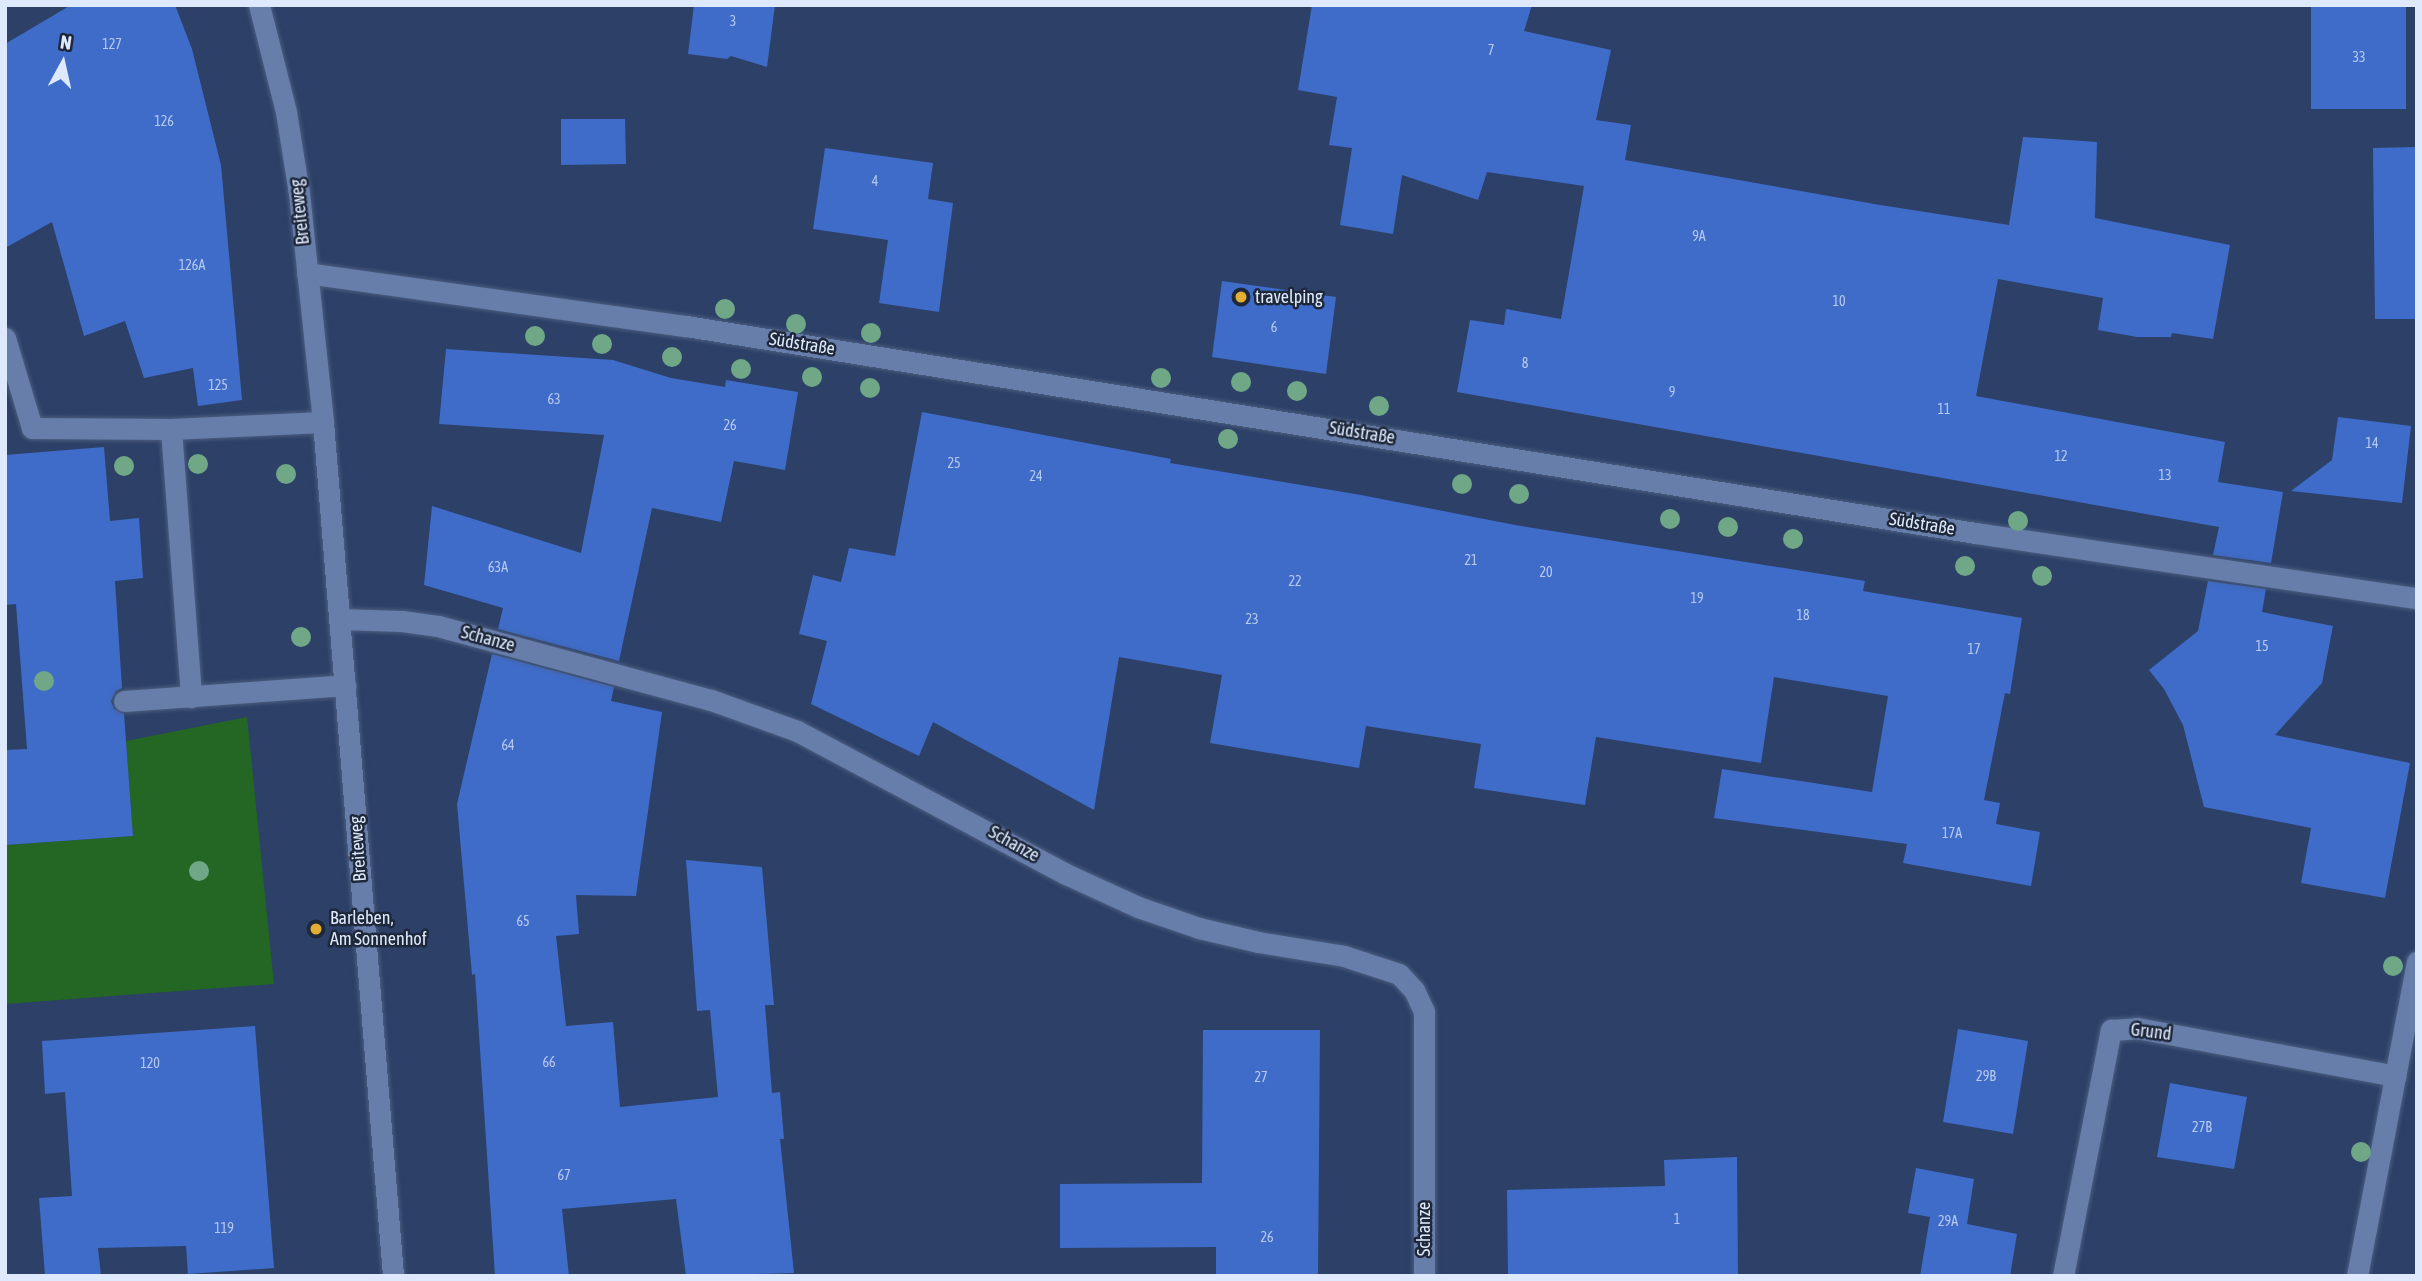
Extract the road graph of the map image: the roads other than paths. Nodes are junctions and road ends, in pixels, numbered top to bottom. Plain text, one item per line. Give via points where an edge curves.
1 (259, 5) edge
2 (307, 272) junction
3 (5, 338) edge
4 (323, 422) junction
5 (171, 429) junction
6 (2417, 598) edge
7 (338, 619) junction
8 (345, 685) junction
9 (191, 697) junction
10 (124, 701) dead end
11 (2417, 962) edge
12 (2396, 1076) junction
13 (393, 1276) edge
14 (1424, 1276) edge
15 (2063, 1276) edge
16 (2357, 1276) edge

1 - 2 street, Breiteweg via 286,112
2 - 4 street, Breiteweg
2 - 6 street, Südstraße via 687,326 1961,531
3 - 5 street via 32,428
4 - 5 street
4 - 7 street, Breiteweg
5 - 9 street
7 - 8 street, Breiteweg
7 - 14 street, Schanze via 438,626 711,701 797,731 1066,874 1138,907 1199,928 1344,956 1399,974 1424,1011
8 - 9 street
8 - 13 street, Breiteweg
9 - 10 street
11 - 12 street
12 - 15 street, Grund via 2137,1028 2111,1030
12 - 16 street

